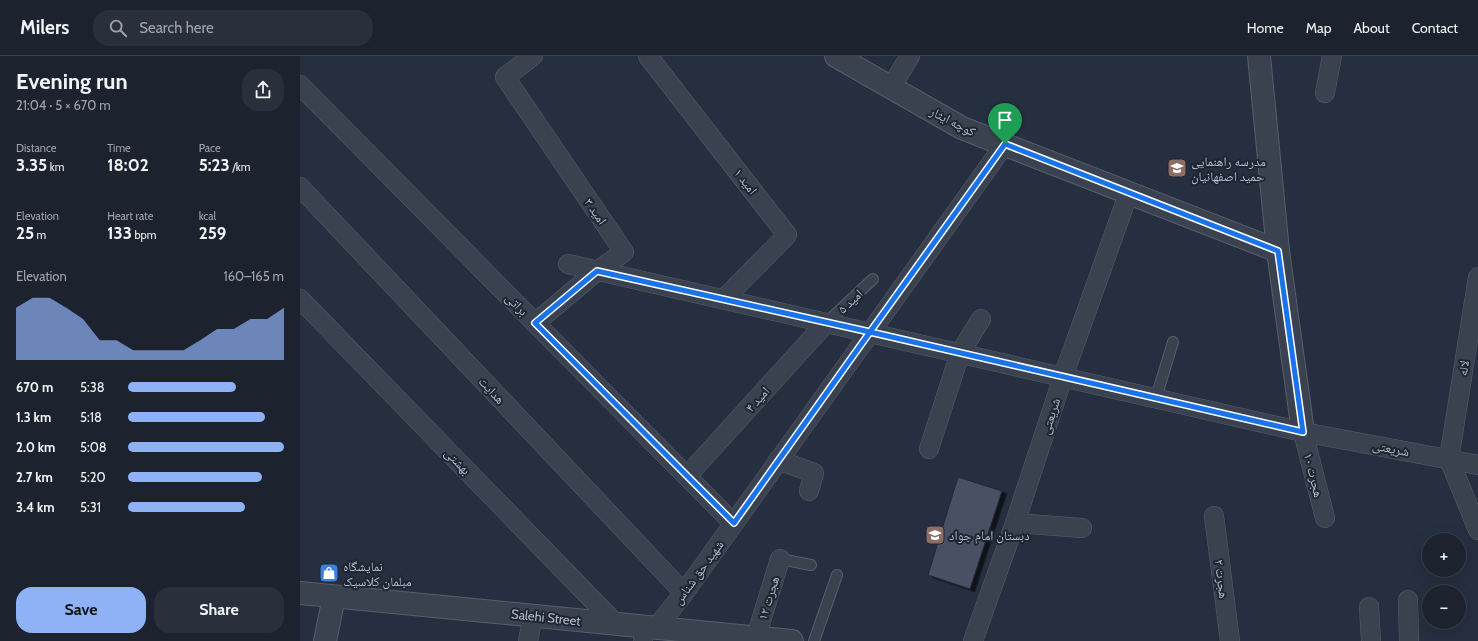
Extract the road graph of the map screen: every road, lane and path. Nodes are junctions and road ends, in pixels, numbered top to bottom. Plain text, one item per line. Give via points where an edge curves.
1 (533, 56) edge
2 (648, 56) edge
3 (836, 56) edge
4 (910, 56) edge
5 (1259, 56) edge
6 (1332, 56) edge
7 (300, 85) edge
8 (891, 87) junction
9 (1325, 93) dead end
10 (1005, 144) junction
11 (300, 187) edge
12 (1129, 192) junction
13 (1278, 251) junction
14 (568, 264) dead end
15 (597, 271) junction
16 (1478, 277) edge
17 (873, 279) dead end
18 (300, 299) edge
19 (724, 300) junction
20 (982, 319) dead end
21 (535, 323) junction
22 (826, 323) junction
23 (870, 332) junction
24 (1173, 342) dead end
25 (960, 353) junction
26 (1063, 377) junction
27 (1156, 398) junction
28 (1303, 432) junction
29 (928, 449) dead end
30 (1449, 459) junction
31 (778, 460) junction
32 (1478, 465) edge
33 (687, 476) junction
34 (809, 490) dead end
35 (1214, 516) dead end
36 (1325, 518) dead end
37 (734, 523) junction
38 (1015, 523) junction
39 (1082, 528) dead end
40 (1478, 530) edge
41 (780, 559) joint
42 (811, 565) dead end
43 (837, 575) dead end
44 (300, 593) edge
45 (684, 593) junction
46 (334, 596) junction
47 (1408, 600) dead end
48 (1369, 606) dead end
49 (533, 616) junction
50 (616, 624) junction
51 (648, 632) edge
52 (713, 637) edge
53 (756, 637) junction
54 (325, 641) edge
55 (528, 641) edge
56 (792, 641) edge
57 (814, 641) edge
58 (973, 641) edge
59 (1230, 641) edge
60 (1371, 641) edge
61 (1409, 641) edge

1 - 15 street, امید ۳ via 505,77 624,252
2 - 19 street, امید ۱ via 787,234
3 - 8 street, کوچه ایثار
4 - 8 street
5 - 13 street
6 - 9 street
7 - 21 street, براتی
8 - 10 street, کوچه ایثار via 962,128
10 - 12 street, کوچه ایثار
10 - 23 street, شهید حق شناس
11 - 45 street, هدایت
12 - 13 street, کوچه ایثار
12 - 26 street, شریعتی
13 - 28 street
14 - 15 street, شریعتی
15 - 19 street, شریعتی
15 - 21 street, امید ۳
16 - 30 street, لاله
17 - 22 lane, امید ۵
18 - 50 street, بهشتی
19 - 22 street, شریعتی
20 - 25 street
21 - 33 street, براتی
22 - 23 street, شریعتی
22 - 33 street, امید ۴
23 - 25 street, شریعتی
23 - 31 street, شهید حق شناس
24 - 27 lane
25 - 26 street, شریعتی
25 - 29 street
26 - 27 street, شریعتی
26 - 38 street, شریعتی
27 - 28 street, شریعتی
28 - 30 street, شریعتی
28 - 36 street, هجرت ۱۰
30 - 32 street, شریعتی
30 - 40 street
31 - 34 street via 814,473
31 - 37 street, شهید حق شناس
33 - 37 street, براتی
35 - 59 street, هجرت ۲
37 - 45 street, شهید حق شناس
38 - 39 street
38 - 58 street, شریعتی
41 - 42 lane
41 - 53 street, هجرت ۱۲
43 - 57 lane
44 - 46 street, Salehi Street
45 - 51 street, شهید حق شناس
46 - 49 street, Salehi Street
46 - 54 street
47 - 61 street
48 - 60 street
49 - 50 street, Salehi Street
49 - 55 street
50 - 51 street, Salehi Street
51 - 52 street, Salehi Street
52 - 53 street, Salehi Street
53 - 56 street, Salehi Street

